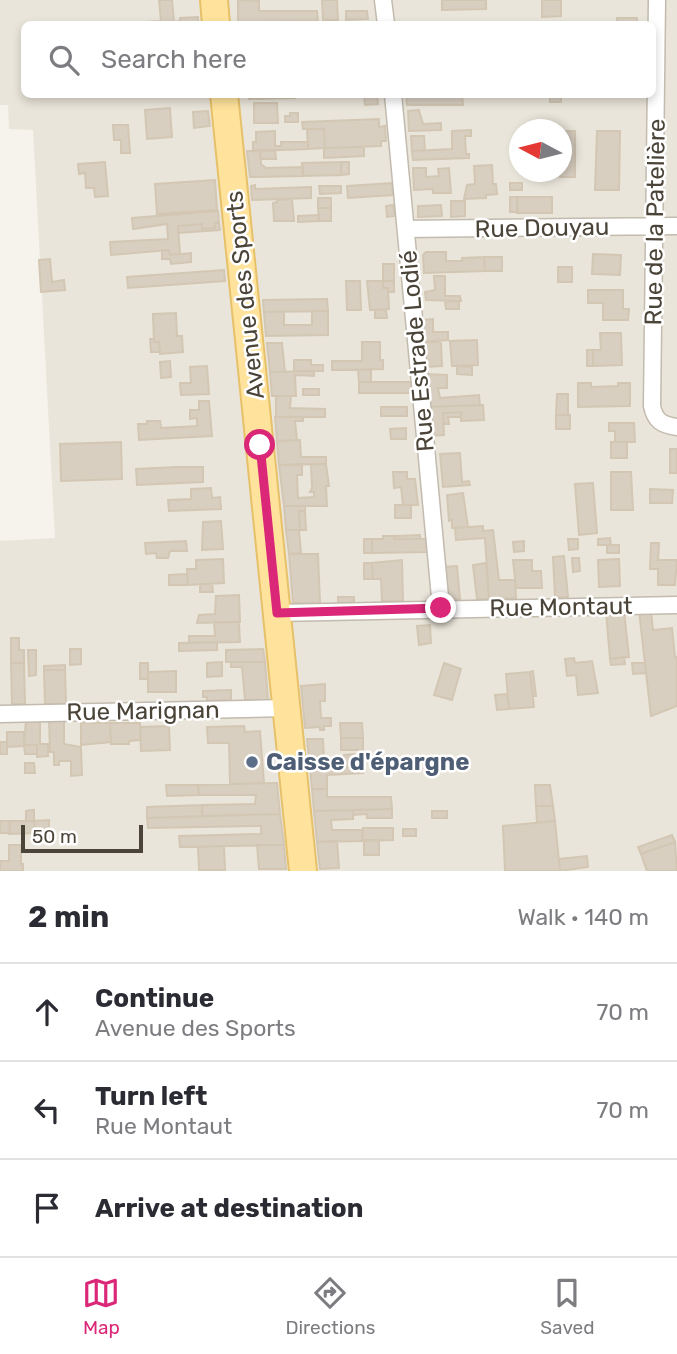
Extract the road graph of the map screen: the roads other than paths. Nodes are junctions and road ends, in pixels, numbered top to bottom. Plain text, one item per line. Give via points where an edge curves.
1 (214, 0) edge
2 (383, 0) edge
3 (657, 0) edge
4 (216, 21) edge
5 (386, 21) edge
6 (224, 98) edge
7 (393, 98) edge
8 (677, 226) edge
9 (655, 227) junction
10 (406, 229) junction
11 (677, 427) edge
12 (677, 605) edge
13 (441, 608) junction
14 (277, 613) junction
15 (286, 708) junction
16 (0, 714) edge
17 (303, 871) edge

1 - 4 main road
2 - 5 street
3 - 9 street, Rue de la Patelière
6 - 14 main road, Avenue des Sports
7 - 10 street, Rue Estrade Lodié
8 - 9 street, Rue Douyau
9 - 10 street, Rue Douyau
9 - 11 street, Rue de la Patelière via 652,406 662,424
10 - 13 street, Rue Estrade Lodié
12 - 13 street, Rue Montaut
13 - 14 street, Rue Montaut
14 - 15 main road, Avenue des Sports
15 - 16 street, Rue Marignan
15 - 17 main road, Avenue des Sports

